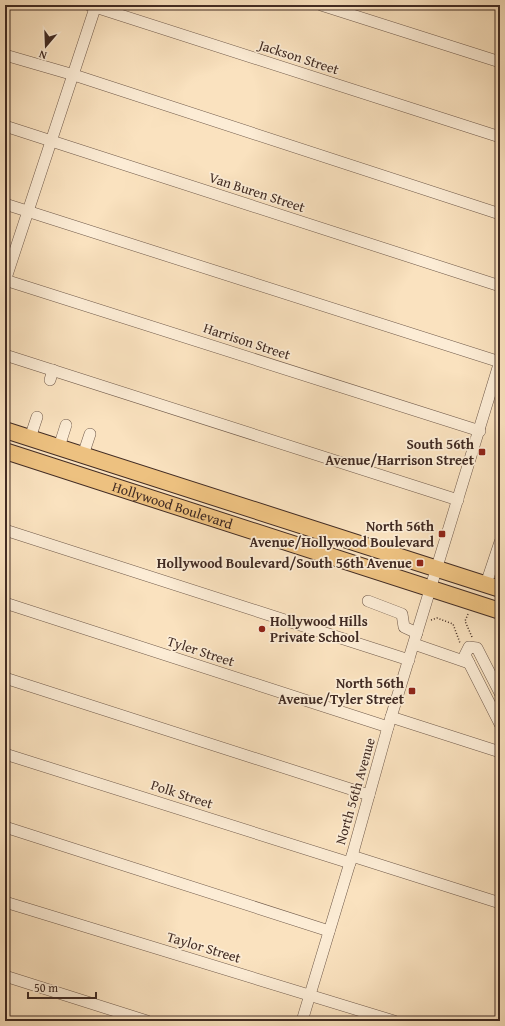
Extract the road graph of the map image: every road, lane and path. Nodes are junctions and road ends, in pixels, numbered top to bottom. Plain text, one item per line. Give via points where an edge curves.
1 (321, 5) edge
2 (94, 6) edge
3 (5, 55) edge
4 (500, 62) edge
5 (74, 75) junction
6 (5, 126) edge
7 (500, 137) edge
8 (51, 141) junction
9 (5, 204) edge
10 (29, 211) junction
11 (500, 214) edge
12 (5, 280) edge
13 (500, 286) edge
14 (5, 355) edge
15 (500, 361) edge
16 (37, 417) dead end
17 (66, 425) dead end
18 (5, 430) edge
19 (480, 431) junction
20 (90, 434) dead end
21 (30, 438) junction
22 (59, 447) junction
23 (5, 451) edge
24 (83, 455) junction
25 (458, 500) junction
26 (5, 530) edge
27 (500, 542) edge
28 (437, 568) junction
29 (493, 586) edge
30 (431, 589) junction
31 (368, 601) dead end
32 (5, 603) edge
33 (485, 606) junction
34 (500, 611) edge
35 (421, 622) junction
36 (417, 633) junction
37 (414, 644) junction
38 (477, 648) junction
39 (467, 659) junction
40 (409, 660) junction
41 (5, 678) edge
42 (500, 693) edge
43 (390, 722) junction
44 (500, 724) edge
45 (500, 752) edge
46 (5, 754) edge
47 (369, 795) junction
48 (5, 827) edge
49 (351, 860) junction
50 (5, 902) edge
51 (500, 902) edge
52 (329, 931) junction
53 (5, 976) edge
54 (310, 995) junction
55 (147, 1021) edge
56 (302, 1021) edge
57 (394, 1021) edge

1 - 4 street
2 - 5 street
2 - 7 street, Jackson Street
3 - 5 street
5 - 8 street
5 - 11 street
6 - 8 street, Van Buren Street
8 - 10 street
8 - 13 street, Van Buren Street
9 - 10 street
10 - 12 street
10 - 15 street
12 - 19 street, Harrison Street
14 - 25 street via 51,375
15 - 19 street, North 56th Avenue
16 - 21 street
17 - 22 street
18 - 21 highway, Hollywood Boulevard
19 - 25 street, North 56th Avenue
20 - 24 street
21 - 22 highway, Hollywood Boulevard
22 - 24 highway, Hollywood Boulevard
23 - 30 highway, Hollywood Boulevard
24 - 28 highway, Hollywood Boulevard
25 - 28 street, North 56th Avenue
26 - 40 street
27 - 29 street
28 - 29 highway, Hollywood Boulevard
28 - 30 street, North 56th Avenue
30 - 33 highway, Hollywood Boulevard
30 - 35 street, North 56th Avenue
31 - 36 street via 402,614 404,627
32 - 43 street, Tyler Street
33 - 34 highway, Hollywood Boulevard
33 - 38 path via 468,614 466,621
35 - 36 street, North 56th Avenue
35 - 39 path via 437,618 453,624
36 - 37 street, North 56th Avenue
37 - 39 street
37 - 40 street, North 56th Avenue
38 - 39 street via 469,647
38 - 42 street
39 - 44 street
40 - 43 street, North 56th Avenue
41 - 47 street
43 - 45 street, Tyler Street
43 - 47 street, North 56th Avenue
46 - 49 street, Polk Street
47 - 49 street, North 56th Avenue
48 - 52 street
49 - 51 street, Polk Street
49 - 52 street, North 56th Avenue
50 - 54 street, Taylor Street
52 - 54 street, North 56th Avenue
53 - 55 street
54 - 56 street, North 56th Avenue
54 - 57 street, Taylor Street

